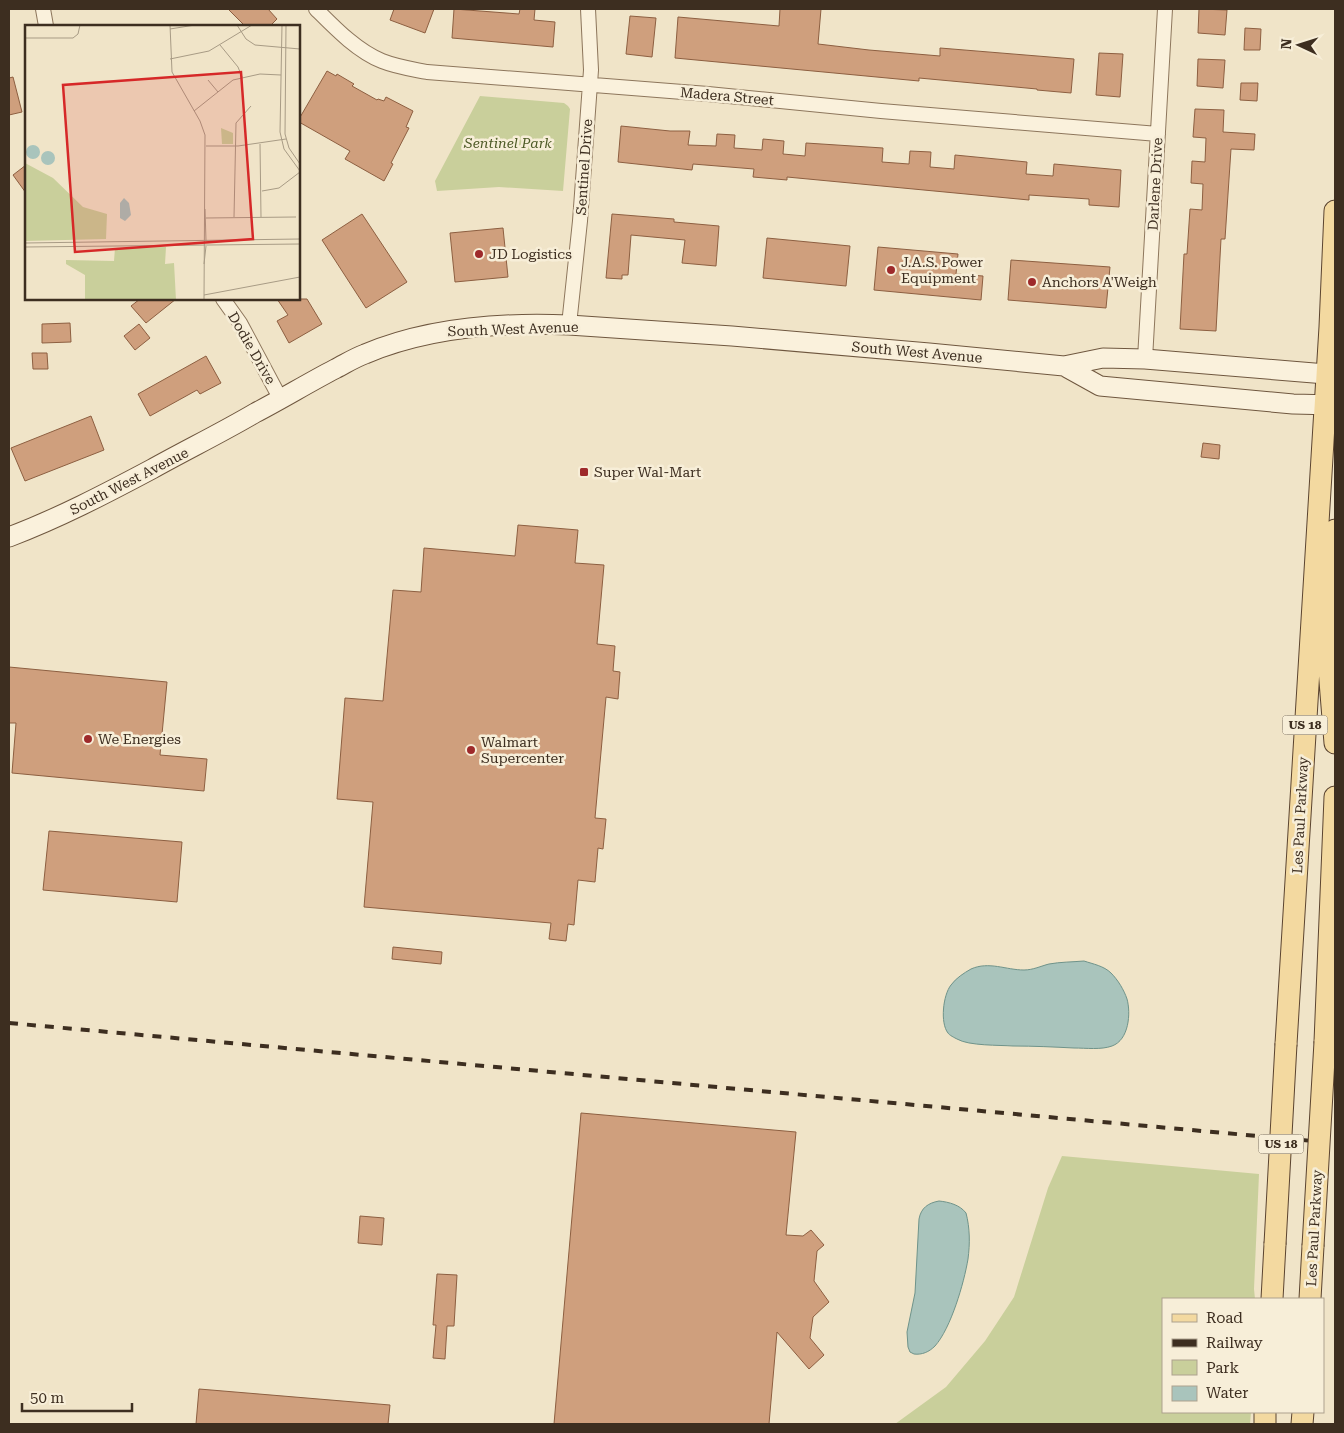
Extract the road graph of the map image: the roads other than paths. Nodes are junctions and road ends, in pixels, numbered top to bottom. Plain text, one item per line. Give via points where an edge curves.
1 (43, 9) edge
2 (316, 9) edge
3 (588, 9) edge
4 (1165, 9) edge
5 (46, 25) edge
6 (590, 85) junction
7 (1158, 134) junction
8 (1335, 211) edge
9 (224, 300) edge
10 (569, 325) junction
11 (1145, 359) junction
12 (1064, 366) junction
13 (1332, 378) edge
14 (280, 398) junction
15 (1330, 405) edge
16 (1335, 530) edge
17 (9, 537) edge
18 (1335, 743) edge
19 (1335, 797) edge
20 (1272, 1298) edge
21 (1310, 1298) edge

1 - 5 street
2 - 6 street, Madera Street via 365,52 402,68
3 - 6 street, Sentinel Drive
4 - 7 street, Darlene Drive
6 - 7 street, Madera Street
6 - 10 street, Sentinel Drive
7 - 11 street, Darlene Drive
8 - 13 main road, Les Paul Parkway / US 18 via 1330,327
9 - 14 street, Dodie Drive via 240,322
10 - 12 street, South West Avenue
10 - 14 street, South West Avenue via 482,327 439,332 364,354
11 - 12 street, South West Avenue via 1103,358
11 - 13 street, South West Avenue
12 - 15 street, South West Avenue via 1100,386
13 - 15 main road, Les Paul Parkway / US 18
14 - 17 street, South West Avenue via 91,502
15 - 20 main road, Les Paul Parkway / US 18, bridge via 1286,1044
16 - 18 main road via 1327,644
19 - 21 main road, Les Paul Parkway / US 18, bridge

